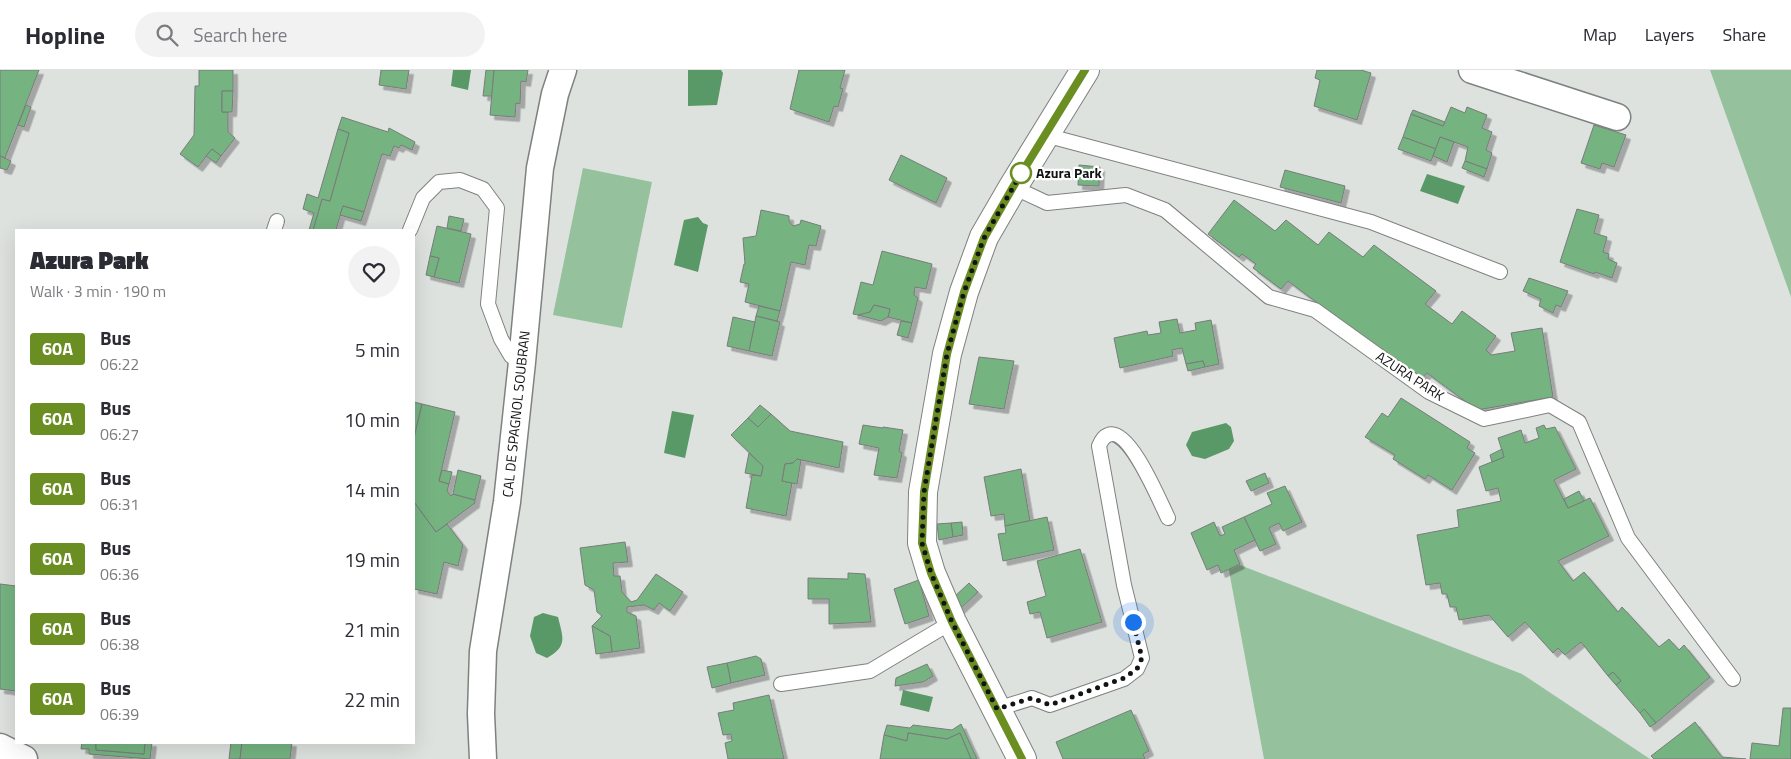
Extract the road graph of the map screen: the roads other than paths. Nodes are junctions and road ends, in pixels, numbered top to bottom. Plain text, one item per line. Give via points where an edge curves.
1 (563, 70) edge
2 (1085, 70) edge
3 (1472, 70) edge
4 (1617, 117) dead end
5 (1045, 135) junction
6 (1013, 187) junction
7 (410, 229) edge
8 (1500, 272) dead end
9 (522, 362) junction
10 (1168, 518) dead end
11 (952, 622) junction
12 (1733, 679) dead end
13 (782, 684) dead end
14 (997, 709) junction
15 (482, 759) edge
16 (1022, 759) edge

1 - 9 street, CAL DE SPAGNOL SOUBRAN via 554,94 540,168
2 - 5 street
3 - 4 street
5 - 6 street
5 - 8 lane via 1371,222
6 - 11 street via 984,238 964,292 947,354 924,492 922,543
6 - 12 lane, AZURA PARK via 1048,203 1126,195 1165,210 1269,297 1315,310 1429,392 1484,419 1550,405 1579,422 1628,538
7 - 9 lane via 423,198 439,182 460,180 483,189 497,208 488,304 501,339 511,356
9 - 15 street, CAL DE SPAGNOL SOUBRAN via 507,502 483,651
10 - 14 lane via 1133,449 1120,436 1106,435 1099,446 1124,586 1142,658 1137,669 1124,678 1050,705 1032,698
11 - 13 lane via 870,672
11 - 14 street
14 - 16 street

